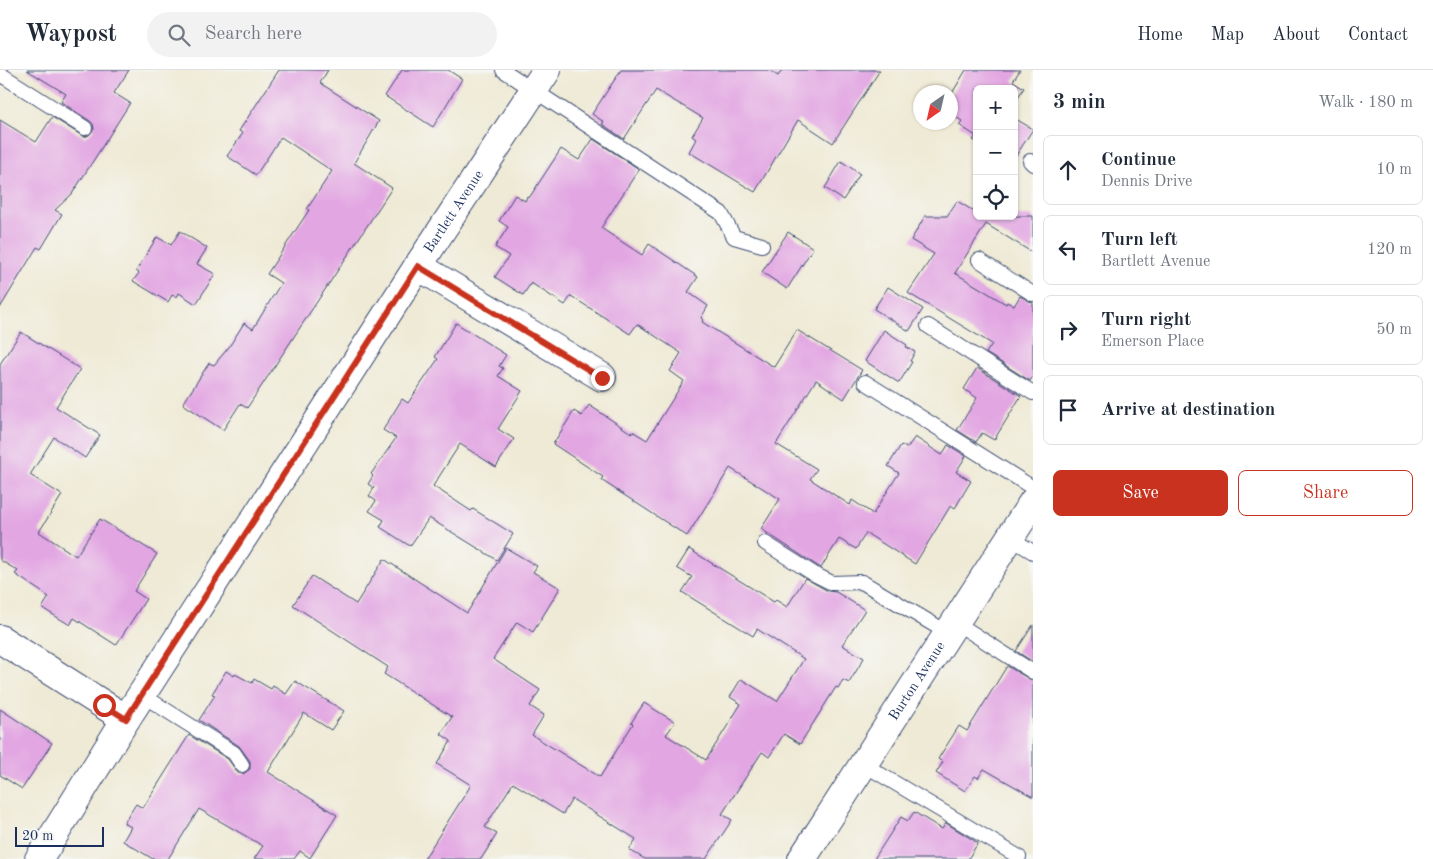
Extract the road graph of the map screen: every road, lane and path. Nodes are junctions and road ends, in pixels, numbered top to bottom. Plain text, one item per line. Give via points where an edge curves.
1 (503, 70) edge
2 (0, 74) edge
3 (540, 80) edge
4 (85, 128) dead end
5 (762, 245) dead end
6 (979, 260) dead end
7 (418, 266) junction
8 (1033, 294) edge
9 (928, 326) dead end
10 (602, 378) dead end
11 (864, 382) dead end
12 (1033, 393) edge
13 (1033, 488) edge
14 (1033, 502) edge
15 (1010, 538) junction
16 (766, 543) dead end
17 (1033, 552) edge
18 (952, 628) junction
19 (0, 639) edge
20 (1033, 672) edge
21 (142, 695) junction
22 (126, 719) junction
23 (863, 764) junction
24 (242, 765) dead end
25 (1019, 857) dead end
26 (39, 859) edge
27 (802, 859) edge

1 - 3 lane
2 - 4 lane
3 - 5 lane via 721,213 734,237
3 - 7 street, Bartlett Avenue
6 - 8 lane
7 - 10 street
7 - 21 street, Bartlett Avenue
9 - 12 lane
11 - 13 lane
14 - 15 street, Burton Avenue
15 - 17 lane
15 - 18 street, Burton Avenue
16 - 18 lane via 832,583 862,582
18 - 20 lane
18 - 23 street, Burton Avenue
19 - 22 street
21 - 22 street, Bartlett Avenue
21 - 24 lane via 234,753
22 - 26 street, Bartlett Avenue
23 - 25 lane
23 - 27 street, Burton Avenue

